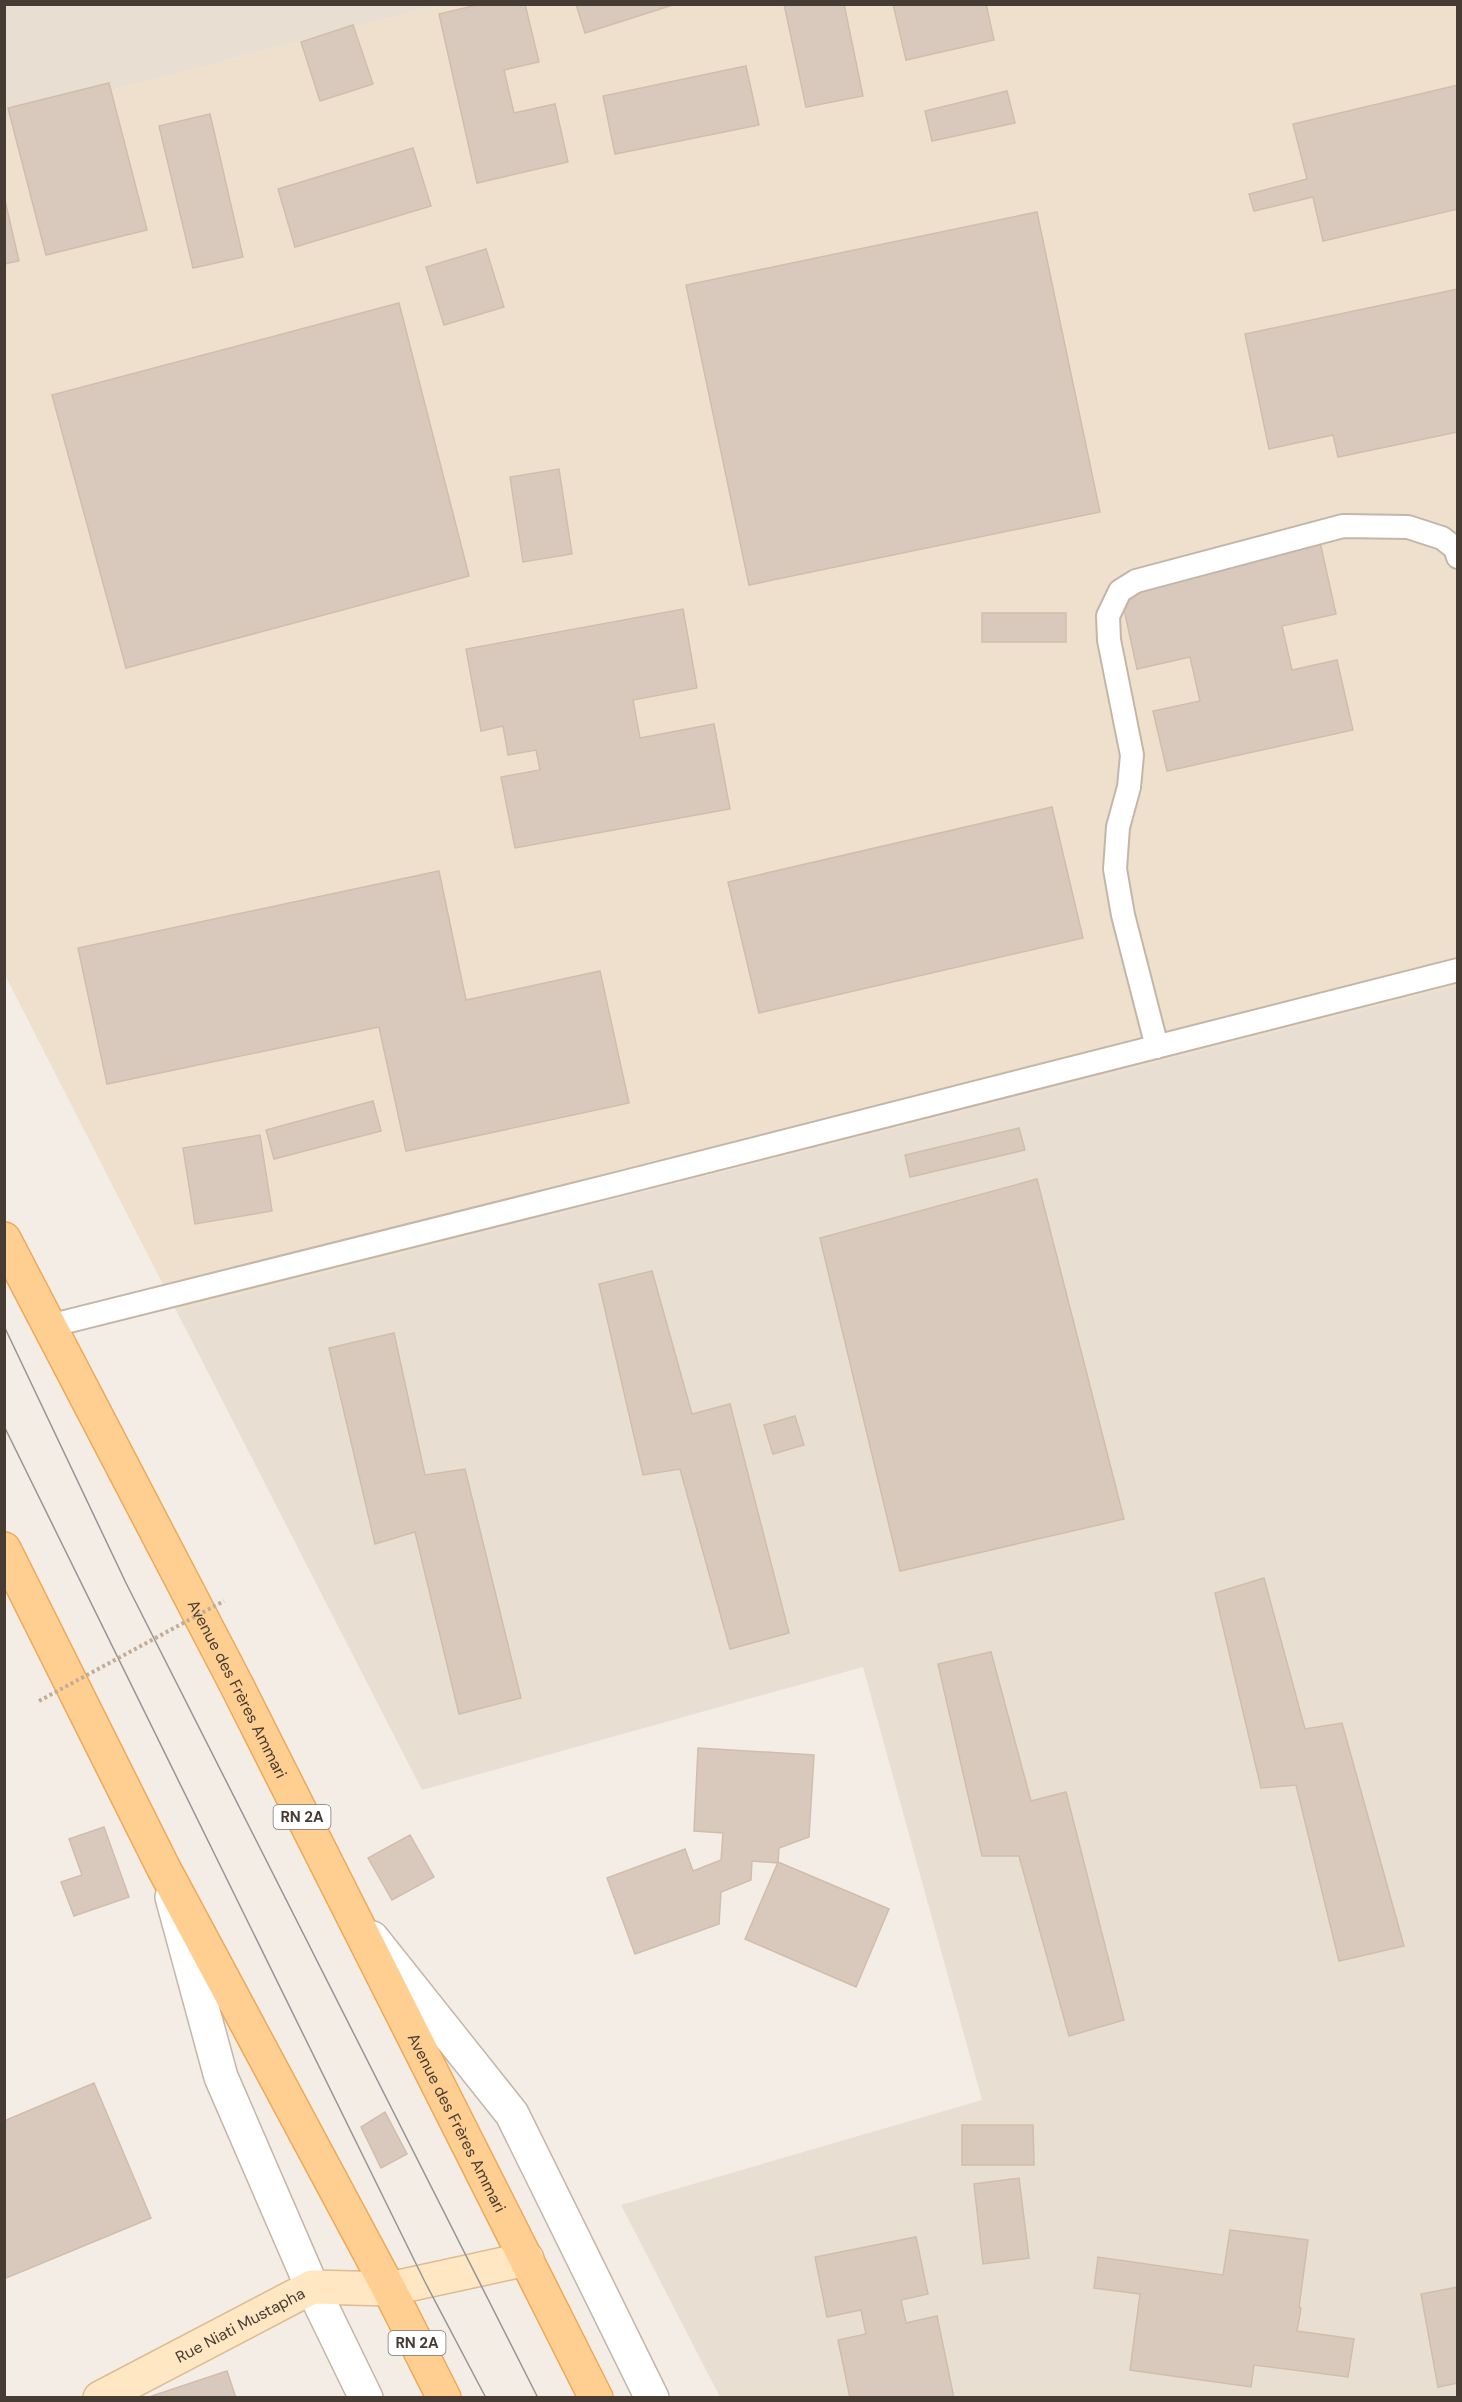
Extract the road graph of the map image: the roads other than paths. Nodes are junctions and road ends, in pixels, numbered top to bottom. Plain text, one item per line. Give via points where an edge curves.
1 (1458, 557) edge
2 (1458, 970) edge
3 (1157, 1047) junction
4 (4, 1239) edge
5 (49, 1326) junction
6 (4, 1549) edge
7 (163, 1867) junction
8 (348, 1907) junction
9 (527, 2259) junction
10 (312, 2287) junction
11 (389, 2289) junction
12 (100, 2397) edge
13 (366, 2397) edge
14 (444, 2397) edge
15 (596, 2397) edge
16 (652, 2397) edge

1 - 3 lane via 1455,548 1442,538 1408,527 1343,526 1136,581 1120,591 1113,602 1108,615 1108,640 1132,755 1129,787 1118,827 1115,869
2 - 3 lane
3 - 5 lane
4 - 5 main road, Avenue des Frères Ammari / RN 2A
5 - 8 main road, Avenue des Frères Ammari / RN 2A
6 - 7 main road, RN 2A
7 - 10 street via 221,2077
7 - 11 main road, RN 2A
8 - 9 main road, Avenue des Frères Ammari / RN 2A
8 - 16 street via 512,2114
9 - 11 main road, Rue Niati Mustapha
9 - 15 main road, Avenue des Frères Ammari / RN 2A
10 - 11 main road, Rue Niati Mustapha
10 - 12 main road, Rue Niati Mustapha
10 - 13 street
11 - 14 main road, RN 2A

